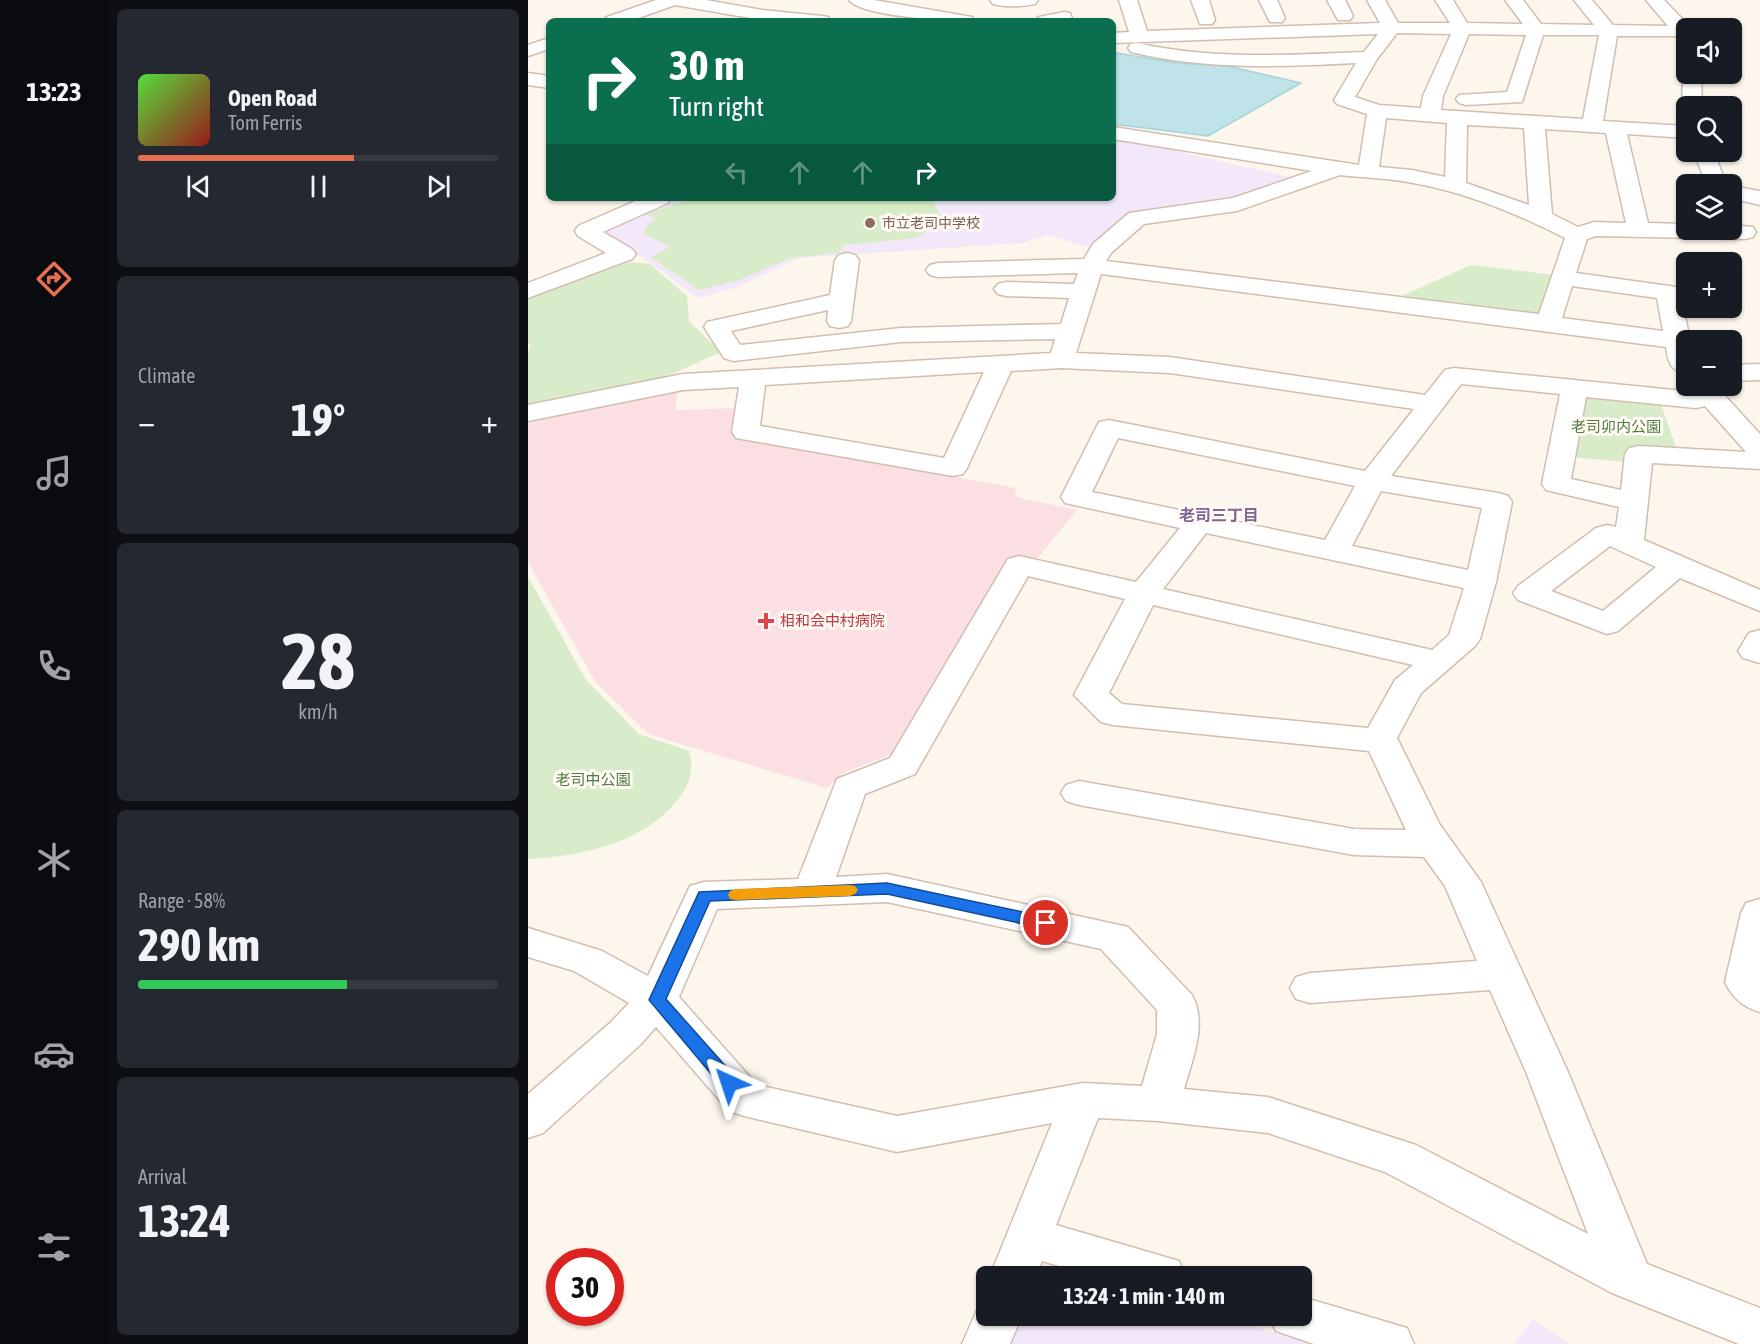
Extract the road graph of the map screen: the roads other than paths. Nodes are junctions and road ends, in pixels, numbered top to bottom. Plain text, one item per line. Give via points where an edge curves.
1 (672, 0) edge
2 (677, 0) edge
3 (858, 0) edge
4 (999, 0) edge
5 (1029, 0) edge
6 (1128, 0) edge
7 (1200, 0) edge
8 (1268, 0) edge
9 (1444, 0) edge
10 (1514, 0) edge
11 (1583, 0) edge
12 (1655, 0) edge
13 (1340, 8) edge
14 (1384, 14) edge
15 (762, 15) junction
16 (626, 18) edge
17 (792, 18) edge
18 (828, 18) edge
19 (949, 18) edge
20 (1276, 18) junction
21 (1206, 20) junction
22 (1676, 23) edge
23 (1462, 28) junction
24 (1137, 29) junction
25 (1536, 30) junction
26 (1609, 31) junction
27 (1676, 33) edge
28 (1116, 37) edge
29 (1116, 40) edge
30 (546, 45) edge
31 (528, 51) edge
32 (1369, 57) junction
33 (528, 79) edge
34 (546, 82) edge
35 (1431, 105) junction
36 (1377, 111) junction
37 (1457, 118) junction
38 (1534, 122) junction
39 (1592, 126) junction
40 (1615, 127) junction
41 (1676, 131) edge
42 (1116, 133) edge
43 (1338, 169) junction
44 (1368, 172) junction
45 (1455, 186) junction
46 (1742, 194) edge
47 (1760, 198) edge
48 (653, 201) edge
49 (1541, 217) junction
50 (1742, 228) edge
51 (1639, 231) junction
52 (1745, 232) junction
53 (1577, 235) junction
54 (1760, 252) edge
55 (847, 260) dead end
56 (1092, 266) junction
57 (938, 270) dead end
58 (1562, 278) junction
59 (969, 282) junction
60 (528, 291) edge
61 (1084, 291) junction
62 (842, 300) junction
63 (1548, 323) junction
64 (1676, 330) edge
65 (1071, 331) junction
66 (1676, 340) edge
67 (836, 342) junction
68 (1061, 360) junction
69 (1001, 364) junction
70 (1760, 372) edge
71 (1742, 373) edge
72 (753, 378) junction
73 (1574, 389) junction
74 (1700, 396) edge
75 (1712, 396) edge
76 (1432, 404) junction
77 (528, 413) edge
78 (1760, 452) edge
79 (1760, 461) edge
80 (1372, 481) junction
81 (1633, 502) junction
82 (1199, 524) junction
83 (1629, 544) junction
84 (1334, 552) junction
85 (1677, 565) junction
86 (1481, 582) junction
87 (1144, 593) junction
88 (1760, 602) edge
89 (1760, 640) edge
90 (1760, 653) edge
91 (1438, 661) junction
92 (1382, 741) junction
93 (1079, 793) dead end
94 (1434, 844) junction
95 (812, 892) junction
96 (1760, 913) edge
97 (528, 942) edge
98 (1503, 974) junction
99 (1310, 988) dead end
100 (1760, 997) edge
101 (657, 1000) junction
102 (1083, 1100) junction
103 (1158, 1104) junction
104 (528, 1120) edge
105 (1021, 1257) edge
106 (1088, 1266) edge
107 (1629, 1278) junction
108 (1312, 1321) edge
109 (994, 1326) edge
110 (1760, 1330) edge
111 (986, 1344) edge
112 (1390, 1344) edge

1 - 16 street
2 - 15 street
3 - 19 street
4 - 5 street
6 - 24 street
7 - 21 street
8 - 20 street
9 - 23 street
10 - 25 street
11 - 26 street
12 - 22 street
13 - 14 street
13 - 20 street
14 - 23 street
14 - 24 street
14 - 32 street
15 - 17 street
15 - 18 street via 802,0
20 - 21 street
21 - 24 street
23 - 25 street
23 - 35 street
24 - 28 street
25 - 26 street
25 - 35 street via 1515,98
26 - 27 street
26 - 39 street
29 - 32 street via 1151,52 1187,58 1253,61
30 - 31 street
32 - 36 street via 1344,100
33 - 34 street
35 - 36 street
35 - 37 street
36 - 44 street
37 - 38 street
37 - 45 street
38 - 39 street
38 - 49 street
39 - 40 street
40 - 41 street
40 - 51 street
42 - 43 street
43 - 44 street
43 - 56 street via 1238,204 1137,218 1101,249
44 - 45 street via 1412,176
45 - 49 street
46 - 47 street
48 - 60 street via 586,231 624,254
49 - 53 street
50 - 52 street
51 - 52 street
51 - 53 street via 1594,229
52 - 54 street
53 - 58 street
55 - 62 street
56 - 59 street
56 - 61 street
56 - 63 street
57 - 59 street
58 - 63 street
58 - 64 street via 1668,292
59 - 61 street
61 - 65 street
62 - 67 street
62 - 67 street via 716,327 733,353
63 - 66 street
65 - 67 street via 901,335
65 - 68 street
68 - 69 street
68 - 76 street via 1170,365
69 - 72 street
69 - 72 street via 953,468 746,432
70 - 71 street
72 - 77 street via 683,382
73 - 74 street via 1696,399
73 - 76 street via 1454,376
73 - 81 street via 1556,484
75 - 78 street
76 - 80 street
79 - 81 street via 1639,454
80 - 82 street via 1109,428 1075,497
80 - 84 street
80 - 86 street via 1498,502
81 - 83 street
82 - 84 street
82 - 87 street
83 - 85 street
83 - 85 street via 1607,534 1529,593 1607,624
84 - 86 street
85 - 88 street
86 - 91 street via 1464,639
87 - 91 street
87 - 92 street via 1091,695 1113,714
87 - 95 street via 1019,565 903,766 850,788
89 - 90 street via 1754,651
91 - 92 street via 1407,687 1380,738
92 - 94 street via 1424,831
93 - 94 street via 1354,842
94 - 98 street via 1462,882
95 - 101 street via 704,896
95 - 103 street via 887,888 1114,937 1178,1006 1178,1034
96 - 100 street via 1745,982
97 - 101 street via 588,961
98 - 99 street
98 - 107 street via 1547,1072
101 - 102 street via 744,1099 897,1134
101 - 104 street via 625,1034
102 - 103 street
102 - 105 street
103 - 107 street via 1268,1115 1400,1158
105 - 106 street
107 - 110 street
108 - 112 street
109 - 111 street

